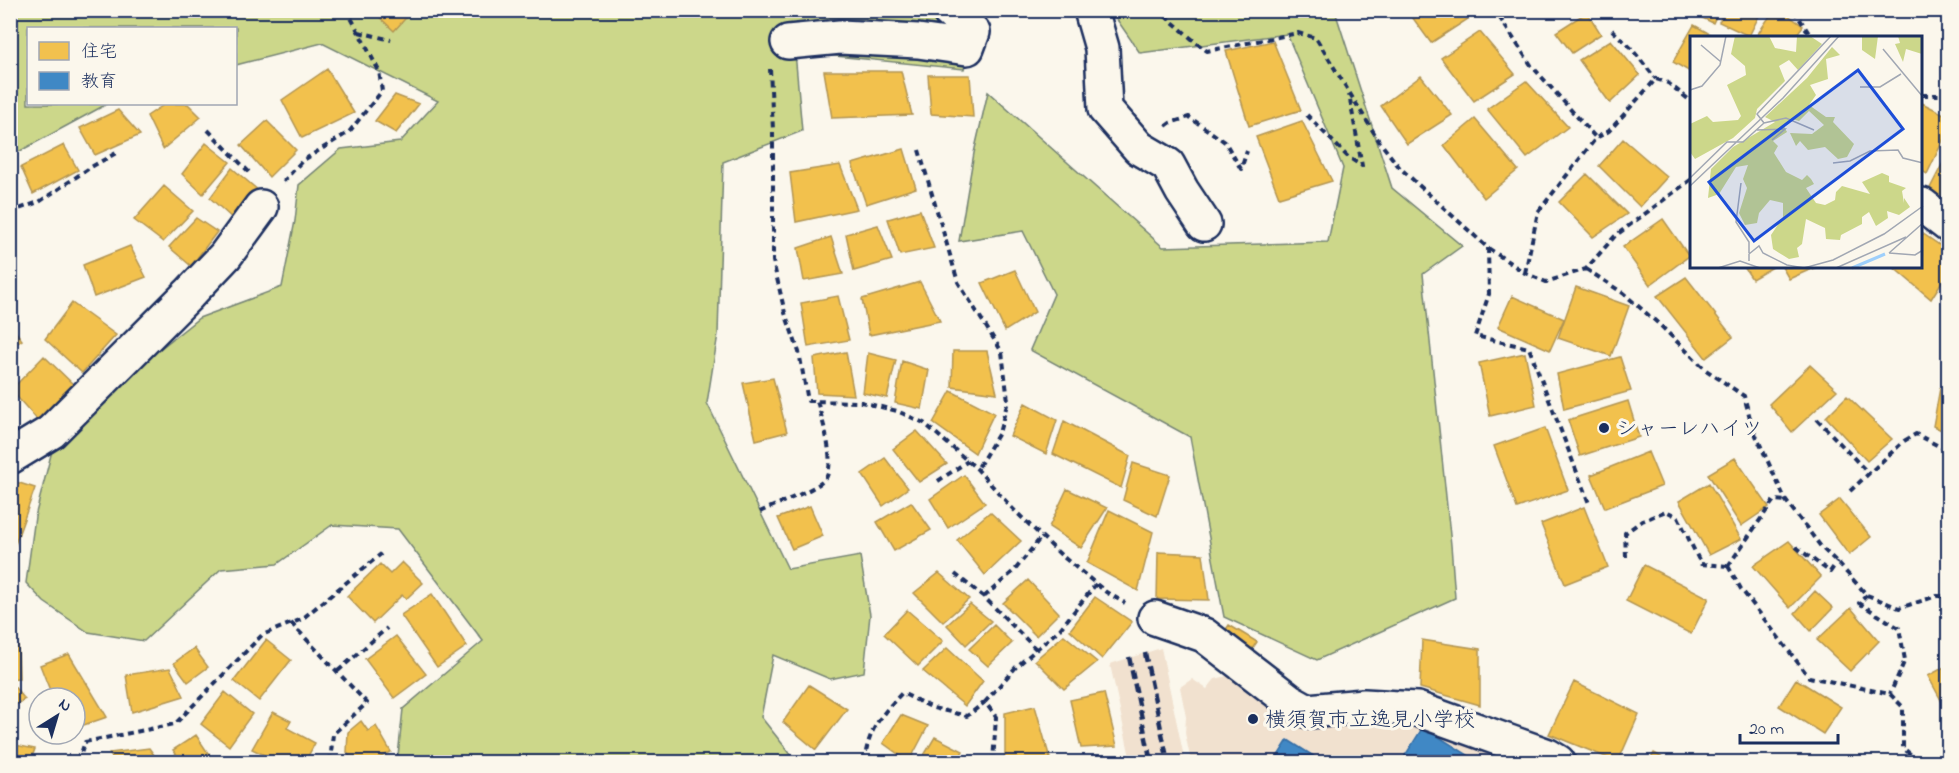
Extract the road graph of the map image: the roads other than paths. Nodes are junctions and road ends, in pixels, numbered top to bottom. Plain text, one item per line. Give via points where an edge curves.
1 (948, 10) edge
2 (1091, 10) edge
3 (788, 42) road end
4 (266, 201) road end
5 (1923, 206) edge
6 (1204, 224) dead end
7 (1948, 225) edge
8 (10, 457) edge
9 (1155, 618) road end
10 (1558, 762) edge

1 - 3 street via 973,32 967,48 840,37
2 - 6 street via 1101,48 1105,108 1139,147 1167,165
4 - 8 street via 225,256 165,319 51,432
5 - 7 street
9 - 10 street via 1204,635 1308,711 1364,706 1416,709

